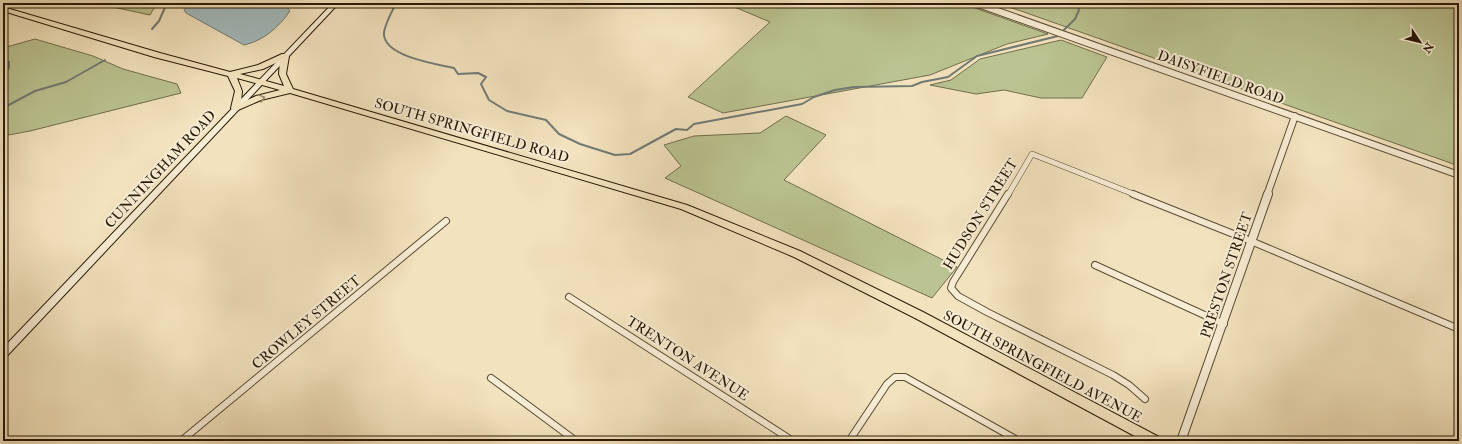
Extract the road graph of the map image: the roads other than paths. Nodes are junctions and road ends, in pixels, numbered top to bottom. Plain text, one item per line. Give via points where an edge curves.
1 (336, 3) edge
2 (975, 3) edge
3 (3, 9) edge
4 (285, 56) junction
5 (231, 74) junction
6 (260, 82) junction
7 (290, 91) junction
8 (235, 108) junction
9 (1296, 116) junction
10 (1459, 174) edge
11 (446, 221) dead end
12 (1251, 241) junction
13 (1095, 265) dead end
14 (569, 297) dead end
15 (918, 315) joint
16 (1224, 324) junction
17 (1459, 329) edge
18 (3, 354) edge
19 (490, 378) dead end
20 (1145, 399) dead end
21 (181, 441) edge
22 (576, 441) edge
23 (793, 441) edge
24 (849, 441) edge
25 (1019, 441) edge
26 (1155, 441) edge
27 (1181, 441) edge

1 - 4 main road, CUNNINGHAM ROAD
2 - 9 street, DAISYFIELD ROAD
3 - 5 main road, SOUTH SPRINGFIELD ROAD
4 - 5 main road via 260,67
4 - 6 main road, CUNNINGHAM ROAD
4 - 7 main road via 281,75
5 - 6 main road, SOUTH SPRINGFIELD ROAD
5 - 8 main road via 240,95
6 - 7 main road, SOUTH SPRINGFIELD ROAD
6 - 8 main road, CUNNINGHAM ROAD
8 -> 7 main road via 259,98
7 - 15 main road, SOUTH SPRINGFIELD ROAD via 684,207 797,254
8 - 18 main road, CUNNINGHAM ROAD
9 - 10 street, DAISYFIELD ROAD
9 - 12 street, PRESTON STREET
11 - 21 street, CROWLEY STREET
12 - 16 street, PRESTON STREET
12 - 17 street
12 - 20 street, HUDSON STREET via 1032,154 951,288 958,296 987,312 1114,375
13 - 16 street
14 - 23 street, TRENTON AVENUE
15 - 26 main road, SOUTH SPRINGFIELD AVENUE
16 - 27 street, PRESTON STREET
19 - 22 street
24 - 25 street via 887,384 895,377 905,377

